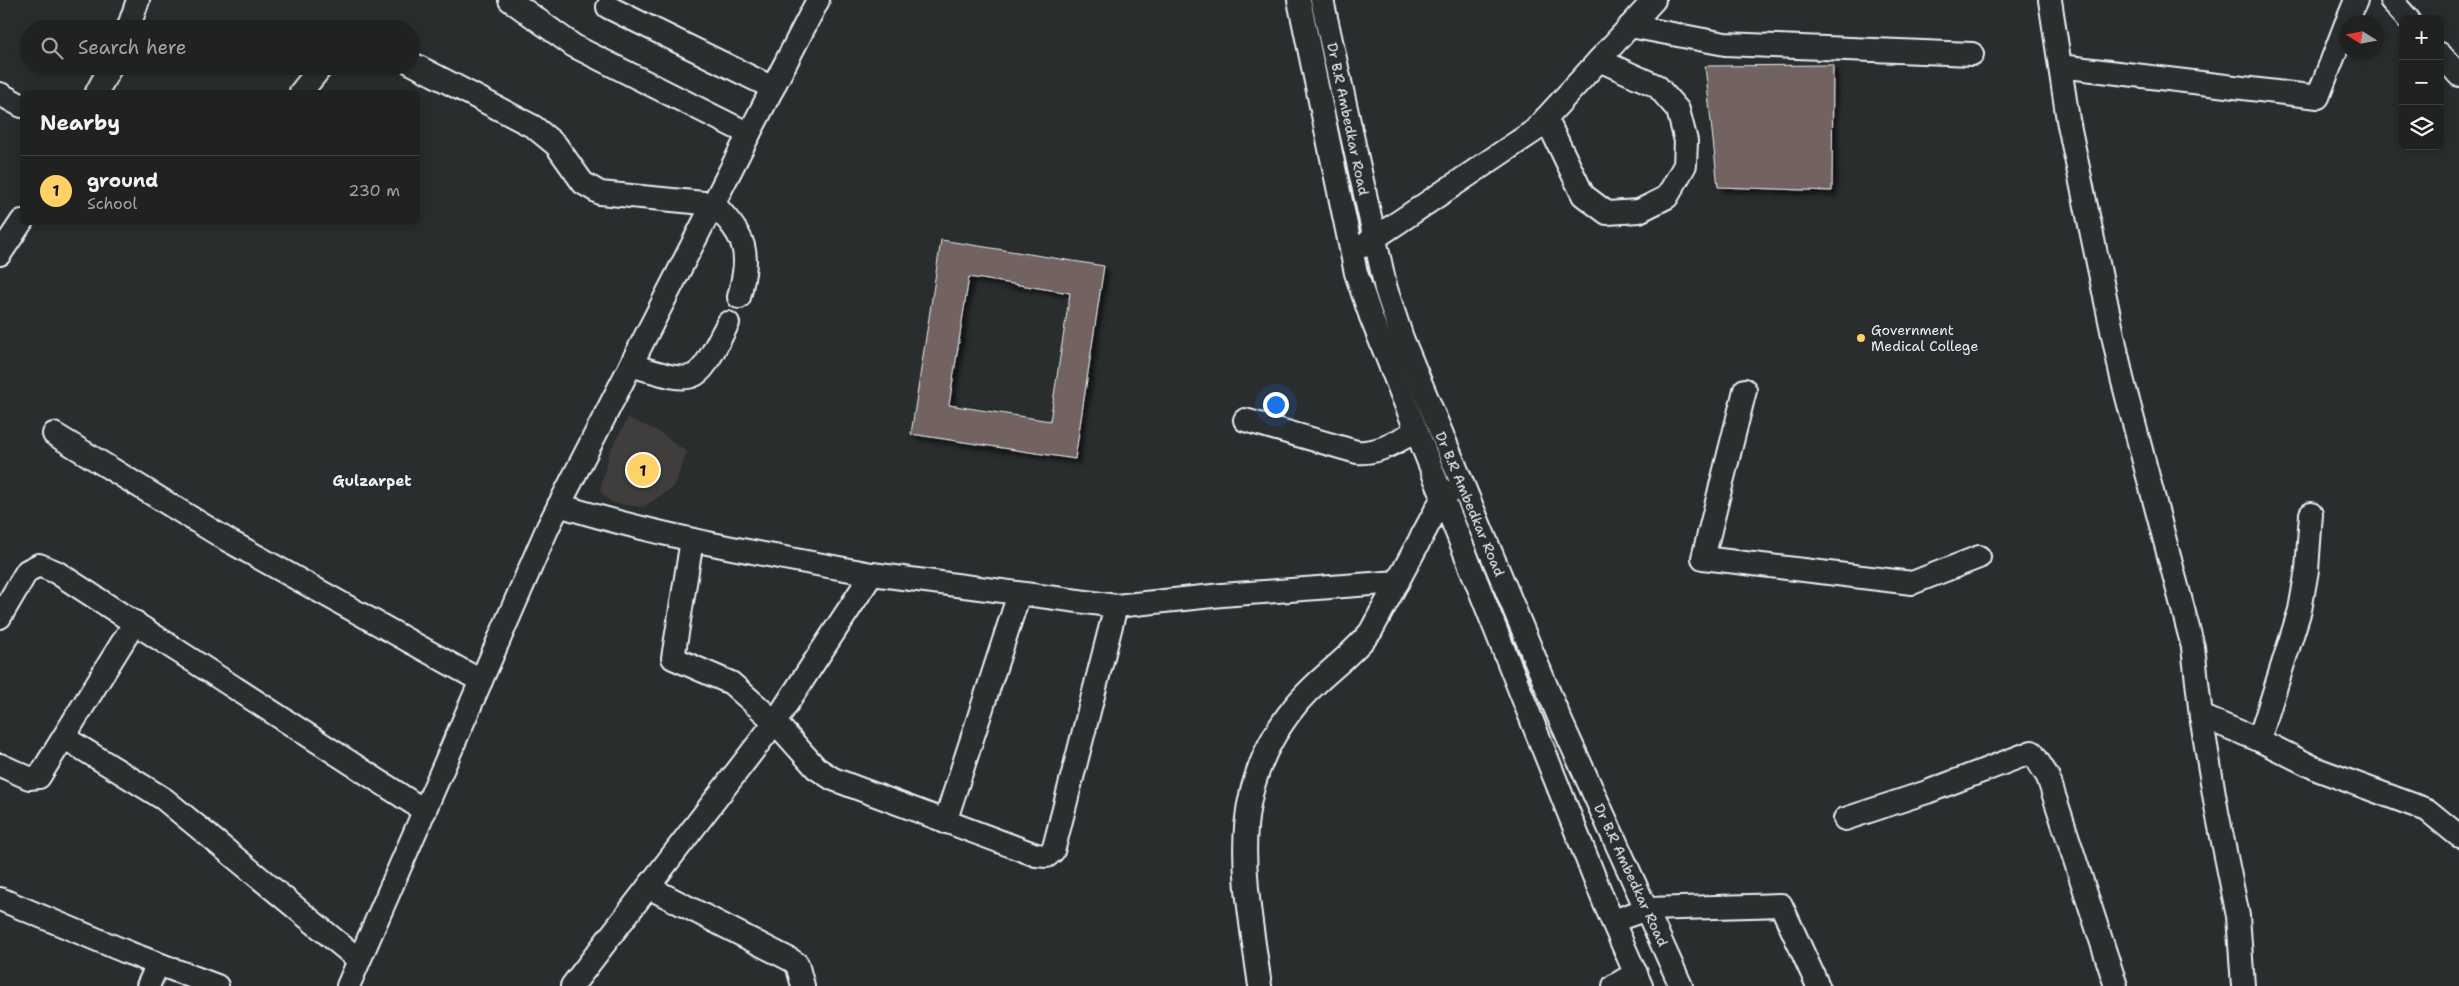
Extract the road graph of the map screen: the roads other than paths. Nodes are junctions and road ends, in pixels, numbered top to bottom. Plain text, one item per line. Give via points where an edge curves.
1 (138, 0) edge
2 (510, 0) edge
3 (818, 0) edge
4 (1298, 0) edge
5 (1322, 0) edge
6 (2050, 0) edge
7 (2356, 0) edge
8 (1646, 3) edge
9 (608, 7) dead end
10 (2350, 15) edge
11 (131, 20) edge
12 (1630, 26) junction
13 (2339, 43) edge
14 (1972, 54) dead end
15 (2444, 58) edge
16 (1599, 60) junction
17 (2060, 66) junction
18 (420, 67) edge
19 (106, 75) edge
20 (315, 75) edge
21 (2459, 75) edge
22 (773, 88) junction
23 (98, 90) edge
24 (303, 90) edge
25 (0, 94) edge
26 (20, 105) edge
27 (1546, 118) junction
28 (749, 134) junction
29 (714, 204) junction
30 (20, 224) edge
31 (1374, 239) junction
32 (1352, 253) junction
33 (0, 254) edge
34 (739, 297) dead end
35 (728, 323) dead end
36 (631, 365) junction
37 (1746, 390) dead end
38 (1245, 420) dead end
39 (1416, 431) junction
40 (54, 434) dead end
41 (1462, 484) junction
42 (1443, 497) junction
43 (559, 505) junction
44 (2311, 514) dead end
45 (692, 540) junction
46 (1980, 557) dead end
47 (872, 574) junction
48 (1398, 582) junction
49 (1020, 594) junction
50 (1116, 606) junction
51 (0, 617) edge
52 (135, 622) junction
53 (481, 681) junction
54 (2201, 716) junction
55 (776, 722) junction
56 (65, 738) junction
57 (2259, 740) junction
58 (0, 765) edge
59 (425, 811) junction
60 (1845, 819) dead end
61 (945, 822) junction
62 (2459, 836) edge
63 (648, 887) junction
64 (0, 899) edge
65 (1647, 909) junction
66 (1613, 921) junction
67 (359, 960) junction
68 (158, 964) junction
69 (1638, 980) edge
70 (148, 986) edge
71 (216, 986) edge
72 (348, 986) edge
73 (572, 986) edge
74 (803, 986) edge
75 (1260, 986) edge
76 (1614, 986) edge
77 (1681, 986) edge
78 (1818, 986) edge
79 (2116, 986) edge
80 (2243, 986) edge

1 - 11 street
2 - 28 street via 574,46
3 - 22 street
4 - 32 street, Dr B.R Ambedkar Road
5 - 31 street, Dr B.R Ambedkar Road
6 - 17 street
7 - 10 street
8 - 12 street
9 - 22 street
12 - 14 street via 1725,44
12 - 16 street
13 - 17 street via 2318,97
15 - 21 street
16 - 27 street
16 - 27 street via 1657,86 1678,110 1686,141 1685,165 1667,197 1639,211 1607,213 1583,195
17 - 54 street via 2068,120 2122,378 2193,647
18 - 29 street via 534,127 556,145 583,183 592,190
19 - 23 street
20 - 24 street
22 - 28 street
25 - 26 street
27 - 31 street via 1534,132
28 - 29 street
29 - 34 street via 735,227 746,255
29 - 36 street
30 - 33 street
31 - 32 street
31 - 41 street, Dr B.R Ambedkar Road via 1402,338
32 - 39 street, Dr B.R Ambedkar Road via 1371,317
35 - 36 street via 704,369 696,376 677,378
36 - 43 street
37 - 46 street via 1703,558 1912,583
38 - 39 street via 1369,453
39 - 42 street, Dr B.R Ambedkar Road
40 - 53 street via 229,541
41 - 42 street
41 - 65 street, Dr B.R Ambedkar Road via 1559,717
42 - 48 street
42 - 66 street, Dr B.R Ambedkar Road
43 - 45 street via 616,523
43 - 53 street
44 - 57 street via 2300,610
45 - 47 street
45 - 55 street via 673,658 731,683
47 - 49 street
47 - 55 street
48 - 50 street
48 - 75 street via 1371,631 1295,705 1272,736 1259,762 1250,790 1245,844 1249,906
49 - 50 street
49 - 61 street
50 - 61 street via 1052,851 1046,856 1036,855
51 - 52 street via 27,571 39,565 56,572
52 - 56 street
52 - 59 street
53 - 59 street
54 - 57 street
54 - 80 street via 2238,916
55 - 61 street via 816,768 833,779
55 - 63 street
56 - 58 street via 39,777 29,778
56 - 67 street via 164,799
57 - 62 street via 2319,770 2427,810
59 - 67 street
60 - 79 street via 2032,752 2048,777
63 - 73 street
63 - 74 street via 791,960 796,964
64 - 68 street
65 - 66 street
65 - 77 street, Dr B.R Ambedkar Road
65 - 78 street via 1781,905
66 - 69 street, Dr B.R Ambedkar Road
67 - 72 street
68 - 70 street
68 - 71 street
69 - 76 street

